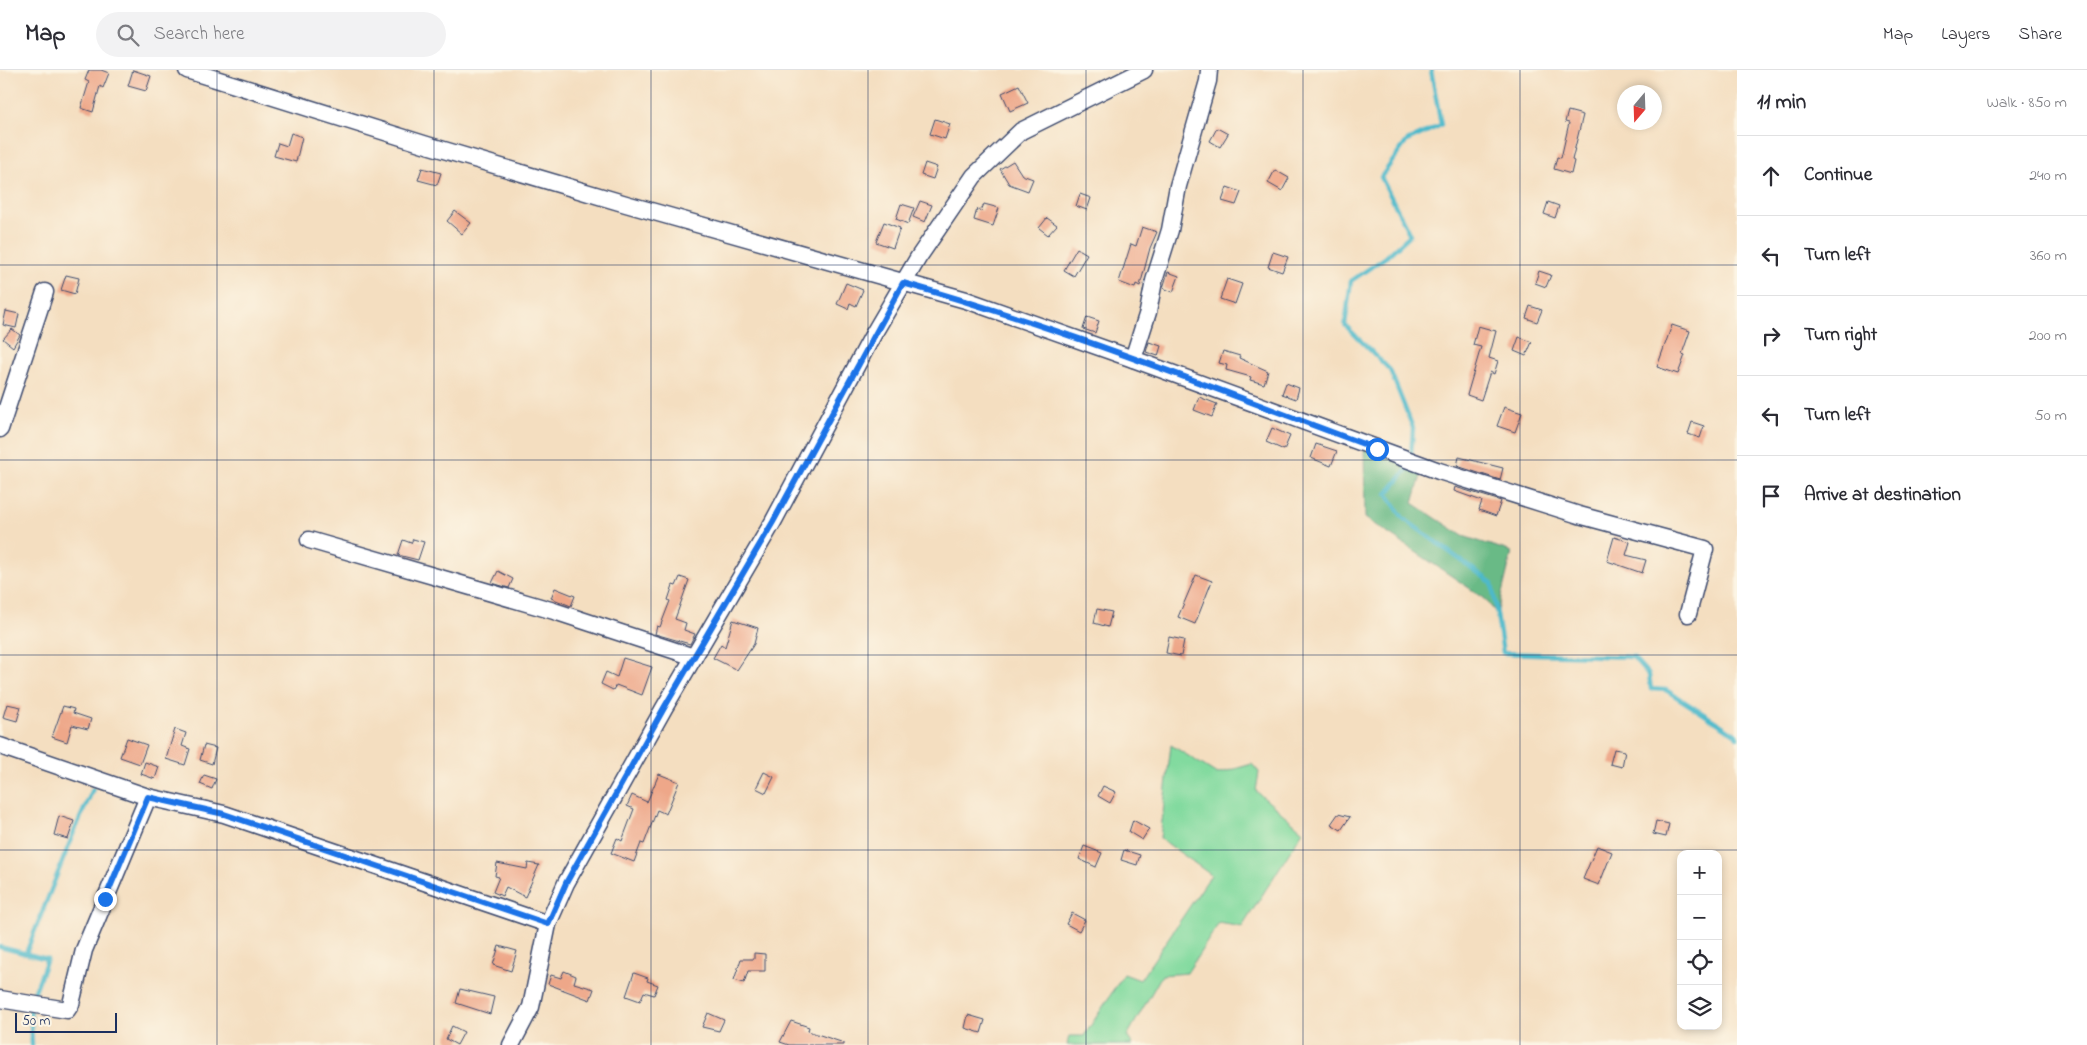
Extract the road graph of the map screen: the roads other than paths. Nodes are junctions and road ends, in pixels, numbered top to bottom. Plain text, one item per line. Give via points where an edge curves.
1 (187, 70) edge
2 (1144, 70) edge
3 (1209, 70) edge
4 (903, 283) junction
5 (45, 292) dead end
6 (1133, 359) junction
7 (0, 428) edge
8 (309, 540) dead end
9 (1688, 614) dead end
10 (694, 657) junction
11 (0, 746) edge
12 (148, 797) junction
13 (548, 924) junction
14 (0, 999) edge
15 (511, 1045) edge

1 - 4 street via 427,145
2 - 4 street via 1021,131 974,176
3 - 6 street via 1178,186 1170,230
4 - 6 street via 966,300
4 - 10 street via 773,522
5 - 7 street
6 - 9 street via 1403,459 1579,515 1705,549
8 - 10 street
10 - 13 street via 566,883
11 - 12 street
12 - 13 street via 224,814
12 - 14 street via 84,950 67,1010
13 - 15 street via 531,1008

